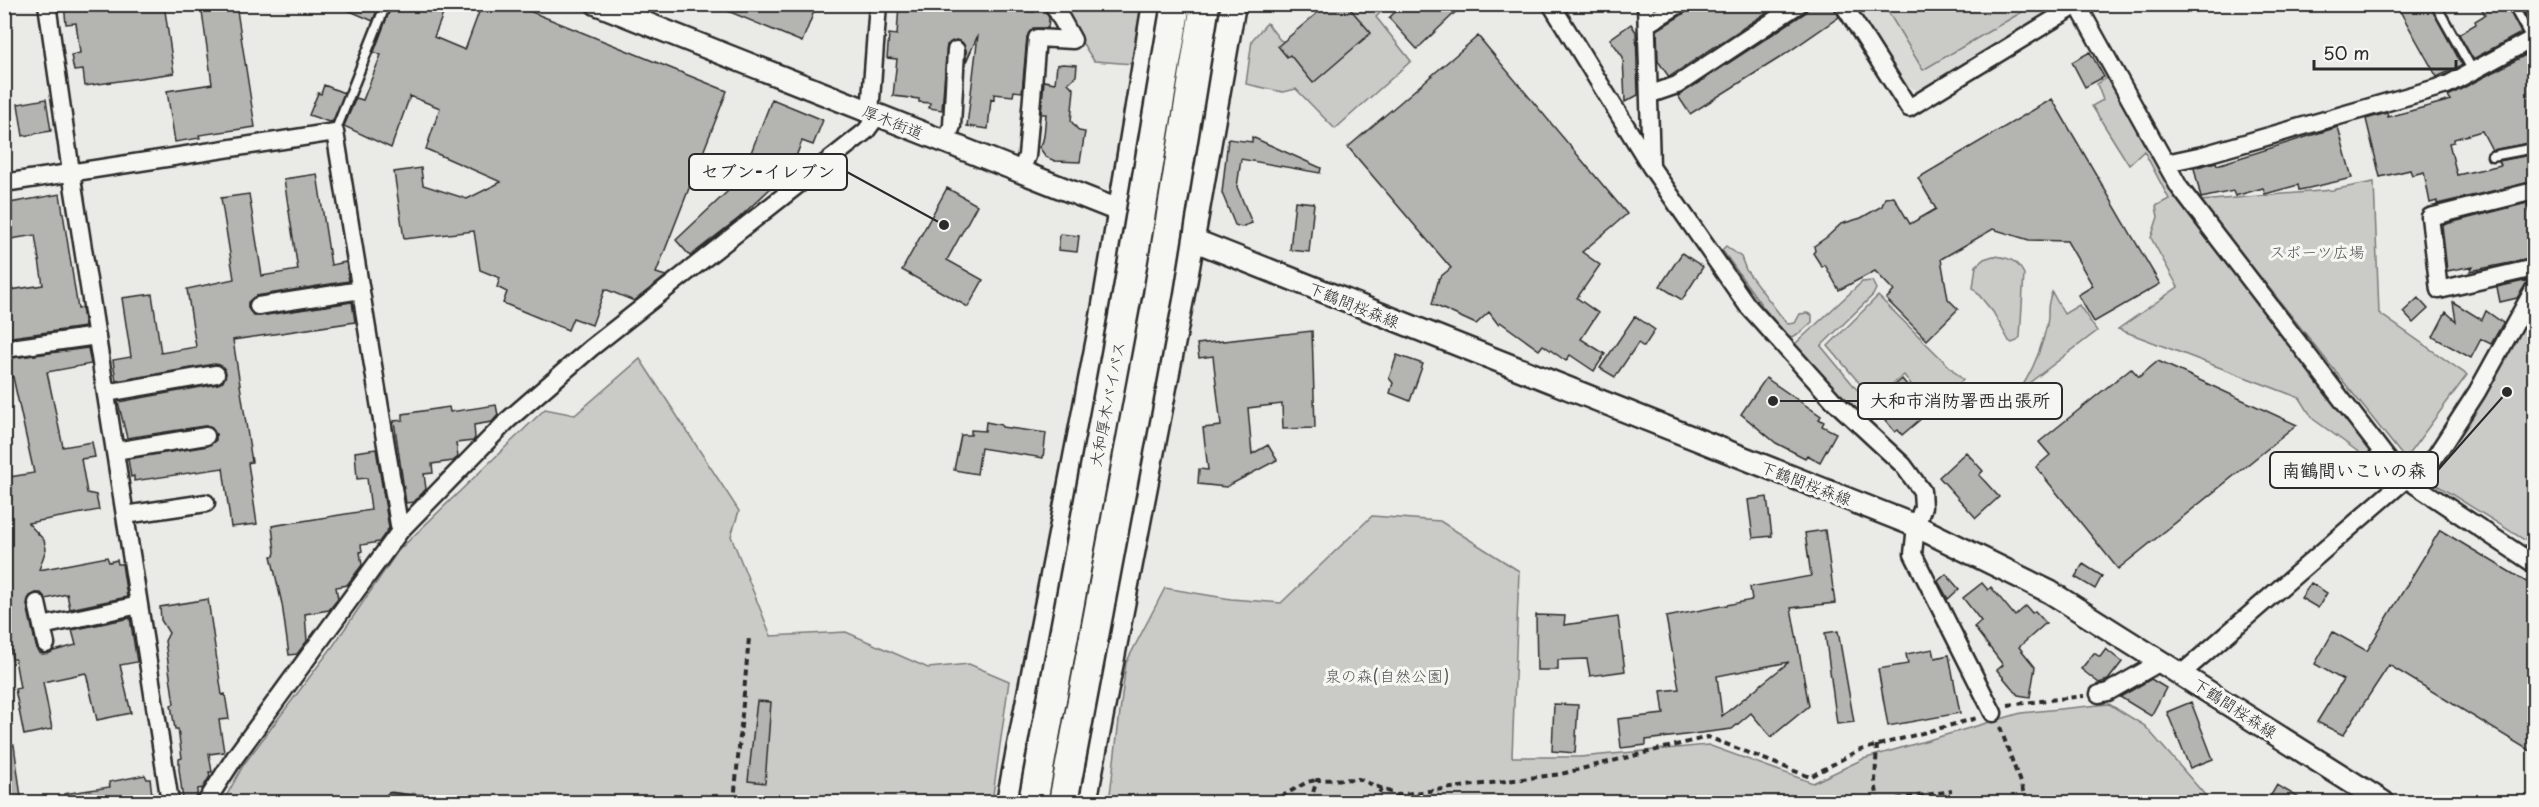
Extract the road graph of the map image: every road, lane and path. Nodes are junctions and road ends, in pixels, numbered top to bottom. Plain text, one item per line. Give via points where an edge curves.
1 (47, 4) edge
2 (386, 4) edge
3 (597, 4) edge
4 (878, 4) edge
5 (1053, 4) edge
6 (1157, 4) edge
7 (1176, 4) edge
8 (1205, 4) edge
9 (1231, 4) edge
10 (1551, 4) edge
11 (1646, 4) edge
12 (1680, 4) edge
13 (1799, 4) edge
14 (1843, 4) edge
15 (2435, 4) edge
16 (2512, 4) edge
17 (2077, 5) edge
18 (1647, 24) junction
19 (2533, 39) edge
20 (956, 50) dead end
21 (2473, 71) junction
22 (1651, 94) junction
23 (874, 115) junction
24 (335, 132) junction
25 (945, 142) junction
26 (2535, 148) edge
27 (2492, 156) dead end
28 (2166, 163) junction
29 (1651, 167) junction
30 (71, 172) junction
31 (1020, 173) junction
32 (4, 183) edge
33 (2535, 191) edge
34 (1122, 213) junction
35 (1190, 240) junction
36 (2535, 268) edge
37 (2535, 289) edge
38 (361, 290) junction
39 (258, 306) dead end
40 (97, 336) junction
41 (4, 349) edge
42 (216, 375) dead end
43 (106, 393) junction
44 (206, 436) dead end
45 (115, 451) junction
46 (2406, 479) junction
47 (206, 503) dead end
48 (125, 515) junction
49 (1916, 526) junction
50 (400, 531) junction
51 (2535, 564) edge
52 (37, 603) dead end
53 (139, 605) junction
54 (42, 626) junction
55 (749, 638) dead end
56 (46, 644) dead end
57 (2162, 661) junction
58 (2181, 674) junction
59 (2099, 694) joint
60 (1991, 710) junction
61 (1877, 745) junction
62 (1317, 780) junction
63 (1382, 788) junction
64 (1952, 791) dead end
65 (170, 802) edge
66 (206, 802) edge
67 (391, 802) edge
68 (424, 802) edge
69 (734, 802) edge
70 (1011, 802) edge
71 (1033, 802) edge
72 (1063, 802) edge
73 (1082, 802) edge
74 (1204, 802) edge
75 (1219, 802) edge
76 (1272, 802) edge
77 (1310, 802) edge
78 (1374, 802) edge
79 (1877, 802) edge
80 (2027, 802) edge
81 (2383, 802) edge

1 - 30 street
2 - 24 lane
3 - 23 street, 厚木街道
4 - 23 street
5 - 31 street via 1073,40 1037,38 1027,156
6 - 34 highway
7 - 71 highway, 大和厚木バイパス, bridge via 1129,284
8 - 72 highway, 大和厚木バイパス, bridge via 1158,295
9 - 35 highway
10 - 29 street
11 - 18 street
12 - 18 street
13 - 22 street via 1677,85
14 - 17 street via 1909,108
15 - 21 lane
16 - 19 lane
17 - 28 street
18 - 22 street
19 - 21 street
20 - 25 street via 952,126
21 - 28 street via 2447,85
22 - 29 street
23 - 25 street, 厚木街道
23 - 50 street via 866,131 617,327 508,420
24 - 30 street
24 - 38 street
25 - 31 street, 厚木街道
26 - 27 lane
28 - 46 street via 2179,187
29 - 49 street via 1747,305 1833,400 1903,465 1922,491 1923,507
30 - 32 street
30 - 40 street
31 - 34 street, 厚木街道
33 - 36 street via 2430,217 2439,290
34 - 35 street, 厚木街道
34 - 70 highway
35 - 49 street, 下鶴間桜森線
35 - 73 highway
37 - 46 street via 2424,474
38 - 39 street
38 - 50 street
40 - 41 street
40 - 43 street
42 - 43 street
43 - 45 street
44 - 45 street
45 - 48 street
46 - 51 street
46 - 58 street
47 - 48 street
48 - 53 street
49 - 57 street, 下鶴間桜森線 via 2050,592
49 - 60 street via 1913,554
50 - 66 street
52 - 54 street
53 - 54 street
53 - 65 street
54 - 56 street
55 - 69 path
57 - 58 street, 下鶴間桜森線
57 - 59 street
58 - 81 street, 下鶴間桜森線
59 - 60 path
60 - 61 path
60 - 80 path
61 - 63 path via 1857,751 1810,777 1708,737 1561,774 1397,795
61 - 79 path
62 - 63 path via 1359,779
62 - 76 path
62 - 77 path
63 - 78 path
64 - 79 path
67 - 68 lane via 391,798
74 - 75 path

